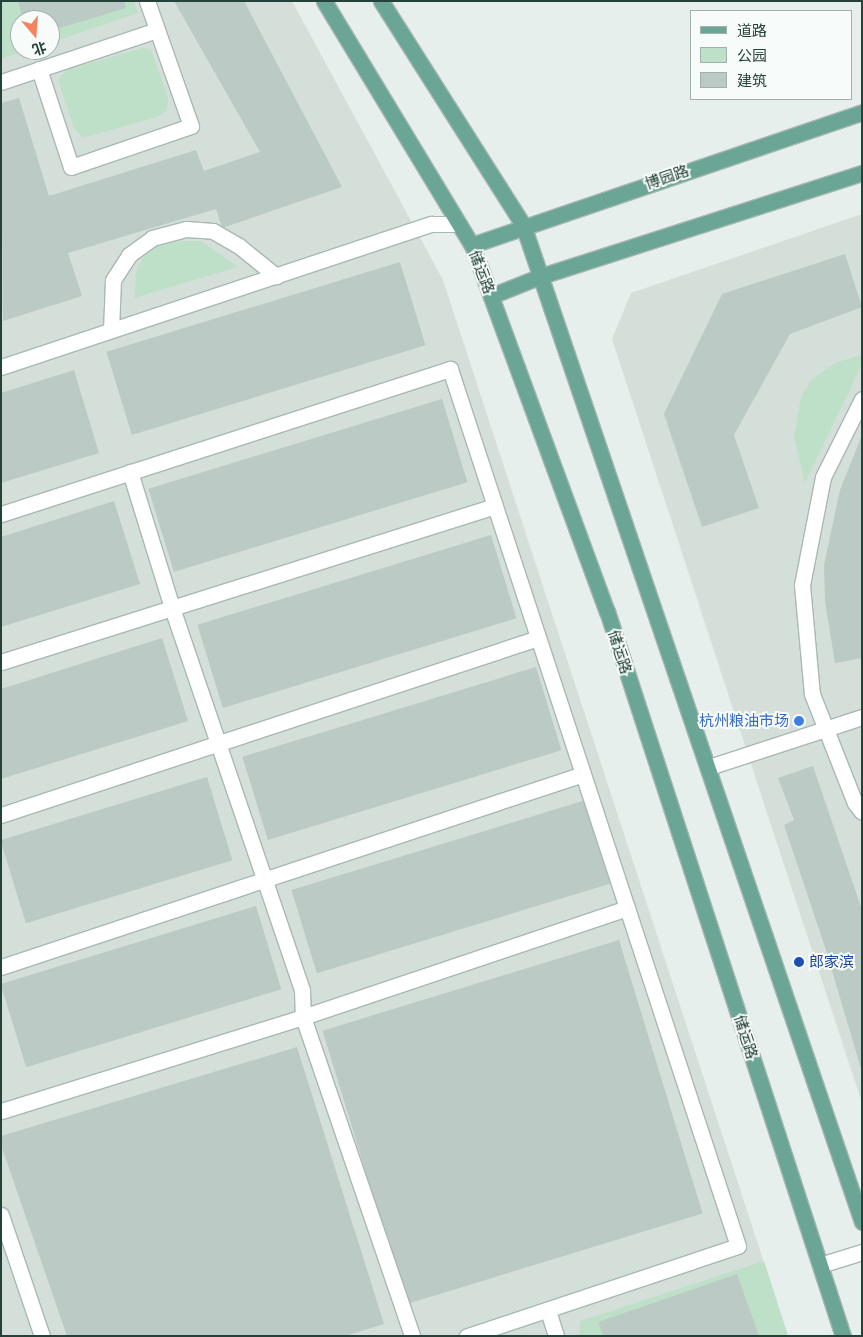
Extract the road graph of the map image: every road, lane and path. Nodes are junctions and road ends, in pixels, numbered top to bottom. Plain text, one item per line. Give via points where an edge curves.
1 (147, 1) edge
2 (324, 1) edge
3 (381, 1) edge
4 (157, 30) junction
5 (39, 69) junction
6 (1, 82) edge
7 (862, 112) edge
8 (862, 173) edge
9 (458, 224) junction
10 (523, 225) junction
11 (472, 245) junction
12 (276, 276) junction
13 (541, 276) junction
14 (491, 296) junction
15 (110, 330) junction
16 (1, 367) edge
17 (862, 399) edge
18 (130, 472) junction
19 (495, 506) junction
20 (1, 514) edge
21 (172, 608) junction
22 (538, 638) junction
23 (1, 662) edge
24 (862, 717) edge
25 (826, 730) junction
26 (219, 744) junction
27 (709, 767) junction
28 (583, 774) junction
29 (862, 812) edge
30 (1, 814) edge
31 (264, 877) junction
32 (627, 908) junction
33 (1, 967) edge
34 (303, 1016) junction
35 (1, 1112) edge
36 (1, 1215) edge
37 (862, 1222) edge
38 (862, 1252) edge
39 (820, 1265) junction
40 (548, 1311) junction
41 (42, 1336) edge
42 (412, 1336) edge
43 (467, 1336) edge
44 (556, 1336) edge
45 (843, 1336) edge

1 - 4 street
2 - 9 main road, 储运路
3 - 10 main road
4 - 5 street
4 - 5 street via 191,126 71,167
5 - 6 street
7 - 10 main road, 博园路
8 - 13 main road
9 - 11 main road, 储运路
9 - 12 street via 432,224
10 - 11 main road, 博园路
10 - 13 main road
11 - 14 main road, 储运路
12 - 15 street
12 - 15 street via 213,230 186,229 152,238 129,256 113,280
13 - 14 main road
13 - 27 main road
14 - 39 main road, 储运路 via 607,611
15 - 16 street
17 - 25 street via 823,476 802,584 812,694
18 - 19 street via 450,369
18 - 20 street
18 - 21 street
19 - 21 street
19 - 22 street
21 - 23 street
21 - 26 street
22 - 26 street
22 - 28 street
24 - 25 street
25 - 27 street
25 - 29 street via 855,803
26 - 30 street
26 - 31 street
27 - 37 main road
28 - 31 street
28 - 32 street
31 - 33 street
31 - 34 street via 302,990
32 - 34 street
32 - 40 street via 738,1246
34 - 35 street
34 - 42 street
36 - 41 street
38 - 39 street
39 - 45 main road, 储运路
40 - 43 street
40 - 44 street

